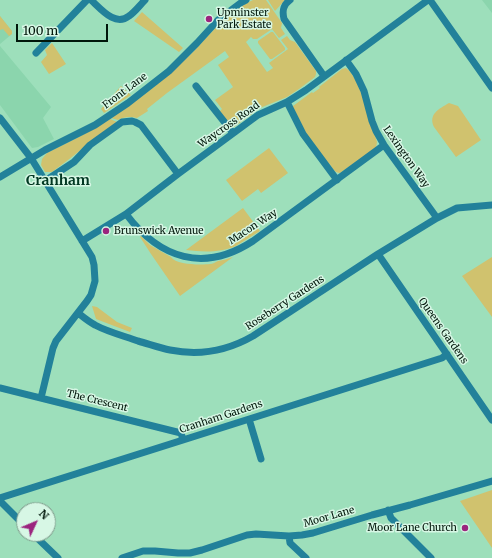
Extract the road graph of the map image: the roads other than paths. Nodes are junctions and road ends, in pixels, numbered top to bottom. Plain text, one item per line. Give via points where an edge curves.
1 (87, 0) edge
2 (91, 0) edge
3 (145, 0) edge
4 (246, 0) edge
5 (290, 0) edge
6 (429, 0) edge
7 (36, 53) dead end
8 (346, 60) junction
9 (324, 76) junction
10 (196, 86) dead end
11 (492, 88) edge
12 (287, 102) junction
13 (0, 118) edge
14 (233, 133) junction
15 (384, 145) junction
16 (31, 158) junction
17 (178, 174) junction
18 (0, 177) edge
19 (337, 180) junction
20 (45, 181) junction
21 (492, 205) edge
22 (126, 214) junction
23 (437, 218) junction
24 (82, 241) junction
25 (378, 254) junction
26 (78, 313) junction
27 (447, 354) junction
28 (0, 388) edge
29 (41, 398) junction
30 (249, 419) junction
31 (492, 420) edge
32 (183, 440) junction
33 (261, 459) dead end
34 (492, 480) edge
35 (0, 500) edge
36 (388, 510) junction
37 (16, 517) edge
38 (289, 536) junction
39 (41, 542) edge
40 (178, 555) edge
41 (58, 558) edge
42 (122, 558) edge
43 (306, 558) edge
44 (431, 558) edge

1 - 7 street
2 - 3 street via 108,16 125,19
4 - 16 street, Front Lane via 218,20 169,70 128,103 95,125
5 - 9 street via 284,7 284,19
6 - 8 street, Waycross Road
6 - 11 street
8 - 9 street, Waycross Road
8 - 15 street, Lexington Way via 360,82 372,121
9 - 12 street, Waycross Road
10 - 14 street
12 - 14 street, Waycross Road via 258,115
12 - 19 street via 303,134
13 - 16 street
14 - 17 street, Waycross Road
15 - 19 street, Macon Way
15 - 23 street, Lexington Way
16 - 18 street, Front Lane
16 - 20 street
17 - 20 street via 141,125 128,120 117,125 90,145 74,162
17 - 22 street, Waycross Road
19 - 22 street, Macon Way via 244,247 224,256 189,258 165,250 144,234
20 - 24 street
21 - 23 street, Roseberry Gardens via 457,208
22 - 24 street, Waycross Road
23 - 25 street, Roseberry Gardens
24 - 26 street via 92,257 95,281 91,295
25 - 26 street, Roseberry Gardens via 253,336 218,350 198,353 170,350 106,330
25 - 27 street, Queens Gardens
26 - 29 street via 56,341
27 - 30 street, Cranham Gardens via 442,358
27 - 31 street, Queens Gardens
28 - 29 street, The Crescent
29 - 32 street, The Crescent via 181,433
30 - 32 street, Cranham Gardens
30 - 33 street
32 - 35 street, Cranham Gardens
34 - 36 street, Moor Lane via 423,502
35 - 37 street
36 - 38 street, Moor Lane via 313,533
36 - 44 street via 391,518
38 - 40 street, Moor Lane via 247,535
38 - 43 street via 290,543
39 - 41 street
40 - 42 street, Moor Lane via 143,551

